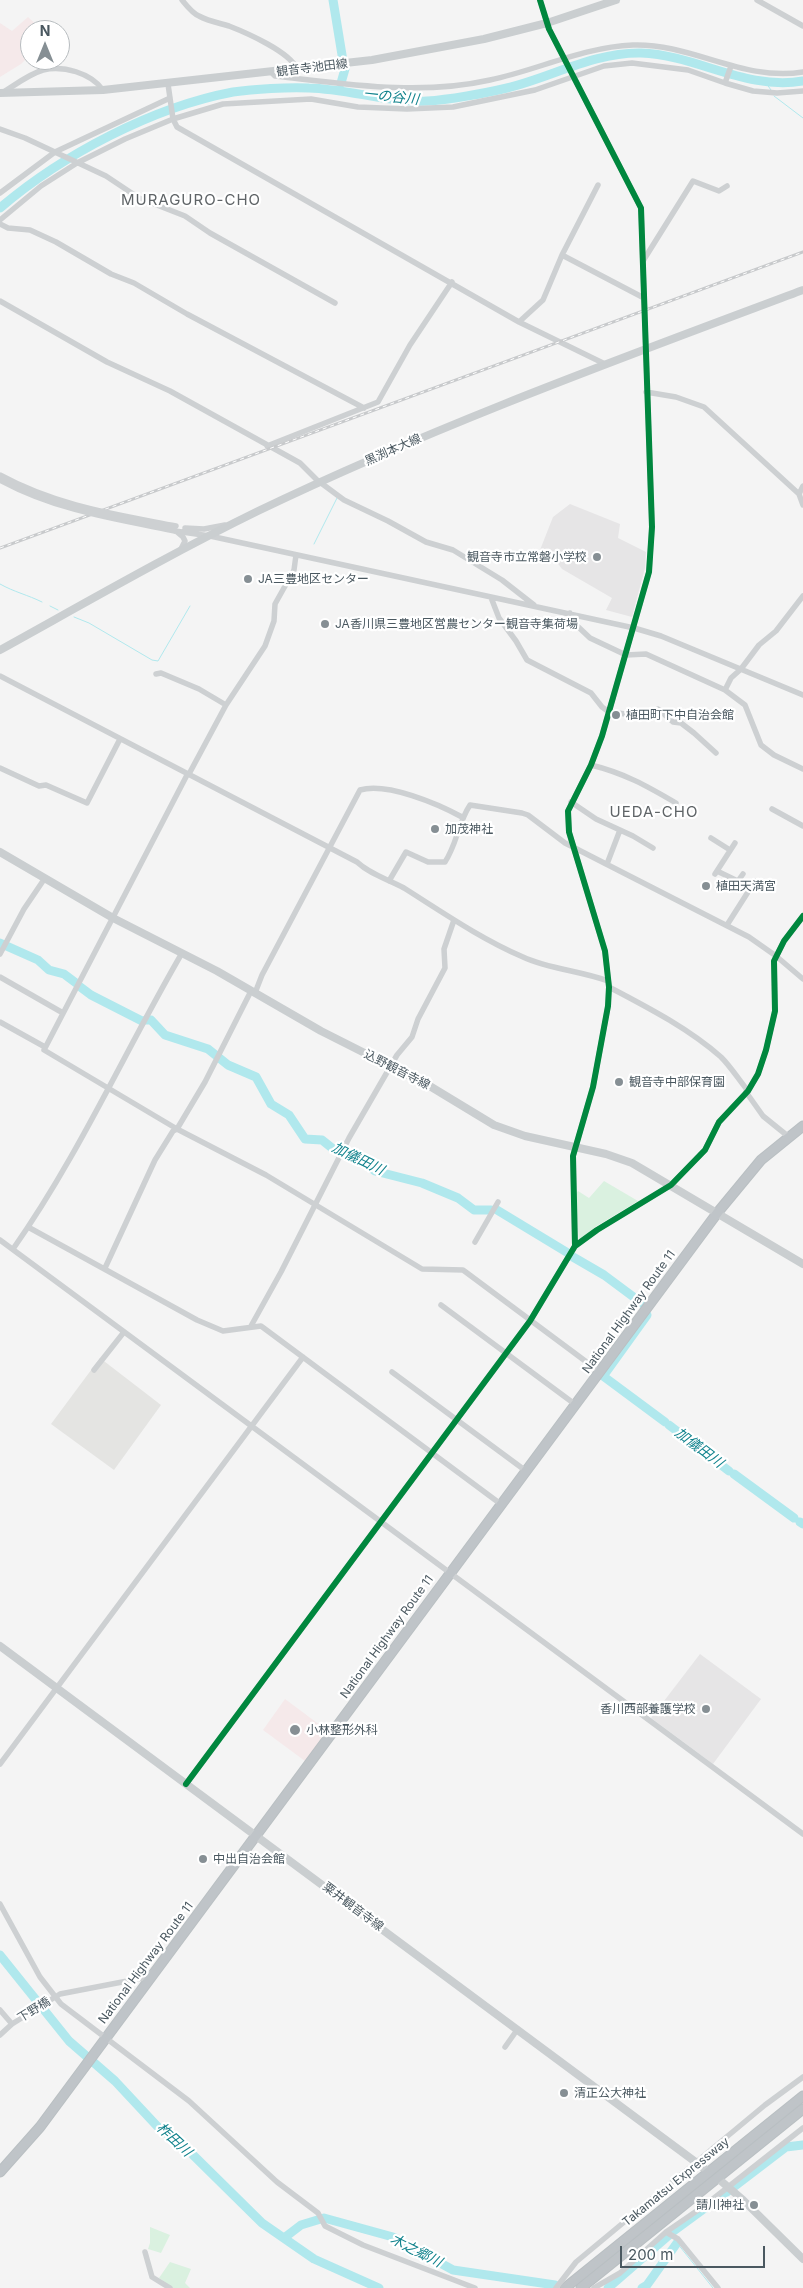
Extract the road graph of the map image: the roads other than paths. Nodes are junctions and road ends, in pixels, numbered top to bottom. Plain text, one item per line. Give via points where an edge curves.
1 (182, 0) edge
2 (540, 0) edge
3 (616, 0) edge
4 (757, 0) edge
5 (547, 23) junction
6 (803, 26) edge
7 (564, 59) junction
8 (731, 66) junction
9 (297, 69) junction
10 (271, 72) junction
11 (803, 72) edge
12 (573, 77) junction
13 (168, 84) junction
14 (725, 84) junction
15 (102, 90) junction
16 (803, 91) edge
17 (1, 93) edge
18 (170, 98) junction
19 (173, 119) junction
20 (0, 129) edge
21 (55, 152) junction
22 (77, 163) junction
23 (598, 185) dead end
24 (727, 186) dead end
25 (0, 193) edge
26 (0, 222) edge
27 (562, 255) junction
28 (643, 261) junction
29 (452, 282) junction
30 (803, 290) edge
31 (644, 298) junction
32 (0, 301) edge
33 (335, 303) dead end
34 (519, 322) junction
35 (645, 349) junction
36 (605, 364) junction
37 (646, 392) junction
38 (364, 408) junction
39 (267, 446) junction
40 (0, 475) edge
41 (0, 480) edge
42 (321, 483) junction
43 (803, 486) edge
44 (799, 494) junction
45 (803, 505) edge
46 (233, 524) junction
47 (185, 528) junction
48 (176, 529) junction
49 (196, 534) junction
50 (210, 536) junction
51 (194, 544) junction
52 (179, 552) junction
53 (296, 555) junction
54 (803, 596) edge
55 (492, 600) dead end
56 (534, 606) junction
57 (570, 614) junction
58 (634, 628) junction
59 (0, 650) edge
60 (626, 655) junction
61 (741, 669) junction
62 (156, 674) dead end
63 (0, 676) edge
64 (725, 690) junction
65 (803, 695) edge
66 (226, 705) junction
67 (609, 712) junction
68 (120, 739) junction
69 (716, 754) dead end
70 (591, 765) junction
71 (0, 768) edge
72 (803, 769) edge
73 (188, 774) junction
74 (571, 802) junction
75 (676, 803) dead end
76 (772, 809) dead end
77 (462, 817) junction
78 (803, 826) edge
79 (620, 830) junction
80 (711, 839) dead end
81 (735, 842) dead end
82 (574, 847) junction
83 (652, 848) dead end
84 (328, 849) junction
85 (730, 850) junction
86 (0, 852) edge
87 (606, 864) junction
88 (743, 874) dead end
89 (45, 878) junction
90 (389, 881) junction
91 (738, 881) junction
92 (755, 881) dead end
93 (750, 887) junction
94 (803, 916) edge
95 (113, 918) junction
96 (454, 920) junction
97 (727, 925) junction
98 (182, 953) junction
99 (0, 954) edge
100 (776, 956) junction
101 (0, 977) edge
102 (803, 979) edge
103 (608, 984) junction
104 (253, 992) junction
105 (63, 1013) junction
106 (0, 1022) edge
107 (45, 1047) junction
108 (390, 1066) junction
109 (107, 1089) junction
110 (747, 1092) junction
111 (803, 1126) edge
112 (177, 1130) junction
113 (789, 1137) junction
114 (574, 1148) junction
115 (671, 1185) junction
116 (498, 1202) dead end
117 (315, 1206) junction
118 (718, 1212) junction
119 (28, 1227) junction
120 (0, 1240) edge
121 (475, 1242) dead end
122 (575, 1246) junction
123 (13, 1249) junction
124 (803, 1264) edge
125 (105, 1268) junction
126 (441, 1305) dead end
127 (530, 1320) junction
128 (251, 1326) junction
129 (124, 1332) junction
130 (505, 1354) junction
131 (303, 1357) junction
132 (94, 1370) dead end
133 (392, 1372) dead end
134 (600, 1372) junction
135 (576, 1405) junction
136 (456, 1419) junction
137 (251, 1427) junction
138 (432, 1451) junction
139 (526, 1471) junction
140 (502, 1504) junction
141 (380, 1522) junction
142 (450, 1573) junction
143 (0, 1646) edge
144 (57, 1688) junction
145 (0, 1764) edge
146 (186, 1784) junction
147 (803, 1834) edge
148 (256, 1835) junction
149 (0, 1904) edge
150 (157, 1969) junction
151 (56, 1996) junction
152 (0, 2010) edge
153 (12, 2024) junction
154 (517, 2030) junction
155 (0, 2036) edge
156 (105, 2039) junction
157 (505, 2047) dead end
158 (803, 2076) edge
159 (803, 2096) edge
160 (803, 2110) edge
161 (803, 2128) edge
162 (698, 2163) junction
163 (705, 2169) dead end
164 (0, 2172) edge
165 (721, 2181) dead end
166 (729, 2187) junction
167 (666, 2232) junction
168 (145, 2252) dead end
169 (803, 2258) edge
170 (593, 2284) edge
171 (170, 2288) edge
172 (475, 2288) edge
173 (556, 2288) edge
174 (565, 2288) edge
175 (581, 2288) edge
176 (718, 2288) edge

1 - 9 street via 200,16 237,29 275,49
2 - 5 street
3 - 5 main road, 観音寺池田線
4 - 6 street
5 - 7 street
5 - 9 main road, 観音寺池田線 via 433,49
7 - 8 street via 595,49 635,45 674,48
7 - 10 street via 490,81 438,88 344,84 275,76
7 - 12 street
8 - 11 street via 765,74
8 - 14 street
9 - 10 main road, 観音寺池田線
10 - 13 main road, 観音寺池田線
12 - 14 street via 604,66 632,63 688,70
12 - 19 street via 535,90 453,107 407,109 358,107 311,99 272,100 223,104
12 - 28 street via 640,208
13 - 15 main road, 観音寺池田線
13 - 18 street
14 - 16 street via 777,93
15 - 17 main road, 観音寺池田線
15 - 17 street via 98,83 77,72 52,69 35,73
18 - 19 street
18 - 21 street
19 - 22 street
19 - 29 street via 177,127 218,152
20 - 21 street
21 - 22 street
21 - 25 street
22 - 26 street via 41,186
22 - 33 street via 114,179 139,198 185,216
23 - 27 street
24 - 28 street via 719,191 693,181
26 - 38 street via 8,228 30,230 56,242
27 - 31 street
27 - 34 street via 543,300
28 - 31 street
29 - 34 street
29 - 38 street via 378,402
30 - 35 main road, 黒渕本大線
31 - 35 street
32 - 39 street
34 - 36 street
35 - 36 main road, 黒渕本大線
35 - 37 street
36 - 42 main road, 黒渕本大線 via 452,425
37 - 44 street via 676,397 704,407
37 - 58 street via 652,549
38 - 39 street
39 - 42 street via 300,463
40 - 48 street, bridge via 38,494 83,508
41 - 48 street, bridge via 32,496 70,509
42 - 46 main road, 黒渕本大線
42 - 56 street via 344,500 426,542 470,559
43 - 44 street
44 - 45 street
46 - 47 street
46 - 50 main road, 黒渕本大線
47 - 48 street
47 - 50 street
48 - 49 street
48 - 52 street via 185,541
49 - 50 street
49 - 51 street via 199,538
50 - 51 main road, 黒渕本大線
50 - 53 street
51 - 52 main road, 黒渕本大線
52 - 59 main road, 黒渕本大線
53 - 56 street
53 - 66 street via 294,570 275,604 274,621 265,646
54 - 61 street
55 - 67 street via 499,618 527,660 591,693
56 - 57 street
57 - 58 street
57 - 60 street via 572,621 590,638
58 - 60 street
58 - 61 street
60 - 64 street via 646,654
60 - 67 street
61 - 64 street
61 - 65 street
62 - 66 street via 181,681
63 - 68 street
64 - 72 street via 745,705 761,745 774,756
66 - 73 street
67 - 69 street via 634,716 658,708 672,722 681,723
67 - 70 street
68 - 71 street via 86,802
68 - 73 street
70 - 74 street
70 - 75 street via 618,772
73 - 84 street
73 - 95 street
74 - 79 street
74 - 82 street via 568,824
76 - 78 street
77 - 82 street via 470,805 522,813
77 - 84 street via 418,798 363,789 357,794
77 - 90 street via 446,862 428,862 406,852
79 - 83 street
79 - 87 street
80 - 85 street
81 - 85 street
82 - 87 street
82 - 103 street via 605,951
84 - 90 street
84 - 104 street
85 - 91 street via 716,873
86 - 89 main road, 込野観音寺線
87 - 97 street
88 - 91 street
89 - 95 main road, 込野観音寺線
89 - 99 street
90 - 96 street
91 - 93 street
92 - 93 street
93 - 97 street
94 - 100 street
95 - 98 main road, 込野観音寺線
95 - 105 street
96 - 103 street via 524,958 592,975
96 - 108 street via 444,949 445,968 412,1037
97 - 100 street
98 - 104 main road, 込野観音寺線
98 - 109 street
100 - 102 street
100 - 110 street via 773,968 775,1010 758,1074
101 - 105 street
103 - 110 street via 657,1012 722,1058
103 - 114 street via 608,1006 595,1079
104 - 108 main road, 込野観音寺線
104 - 112 street
105 - 107 street
106 - 107 street
107 - 109 street via 44,1050
108 - 114 main road, 込野観音寺線 via 510,1132
108 - 117 street
109 - 112 street
109 - 119 street
110 - 113 street via 763,1116
110 - 115 street via 719,1122 705,1150
111 - 113 highway, National Highway Route 11
112 - 117 street via 266,1174
112 - 125 street via 173,1131 155,1160
113 - 118 highway, National Highway Route 11 via 753,1169
114 - 115 main road, 込野観音寺線 via 626,1161
114 - 122 street
115 - 118 main road, 込野観音寺線
115 - 122 street
116 - 121 street
117 - 127 street via 422,1269 462,1270
117 - 128 street
118 - 124 main road, 込野観音寺線
118 - 134 highway, National Highway Route 11
119 - 123 street
119 - 125 street
120 - 123 street
122 - 127 street
123 - 129 street
125 - 128 street via 197,1320 223,1331
126 - 130 street
127 - 130 street
127 - 134 street
128 - 131 street via 261,1326
129 - 132 street
129 - 137 street
130 - 135 street
130 - 136 street
131 - 137 street
131 - 138 street
133 - 136 street
134 - 135 highway, National Highway Route 11
135 - 139 highway, National Highway Route 11
136 - 138 street
136 - 139 street
137 - 141 street
137 - 144 street
138 - 140 street
138 - 141 street
139 - 140 highway, National Highway Route 11
140 - 142 highway, National Highway Route 11
141 - 142 street
141 - 146 street
142 - 147 street
142 - 148 highway, National Highway Route 11
143 - 144 main road, 粟井観音寺線
144 - 145 street
144 - 146 main road, 粟井観音寺線
146 - 148 main road, 粟井観音寺線
148 - 150 highway, National Highway Route 11
148 - 154 main road, 粟井観音寺線
149 - 151 street via 40,1977
150 - 151 street via 143,1978
150 - 156 highway, National Highway Route 11
151 - 153 street, 下野橋
151 - 156 street via 61,2004
152 - 153 street
153 - 155 street, 下野橋
154 - 157 street
154 - 162 main road, 粟井観音寺線
156 - 164 highway, National Highway Route 11 via 40,2127
156 - 172 street via 189,2102 277,2182 318,2213 325,2226 363,2245
158 - 162 street
159 - 174 highway, Takamatsu Expressway
160 - 170 highway, Takamatsu Expressway
161 - 166 street
162 - 163 main road, 粟井観音寺線
162 - 173 street via 576,2262
165 - 166 main road
166 - 167 street
166 - 169 main road
167 - 170 street via 620,2273
167 - 176 street via 678,2239
168 - 171 street via 152,2277
170 - 175 highway, Takamatsu Expressway

